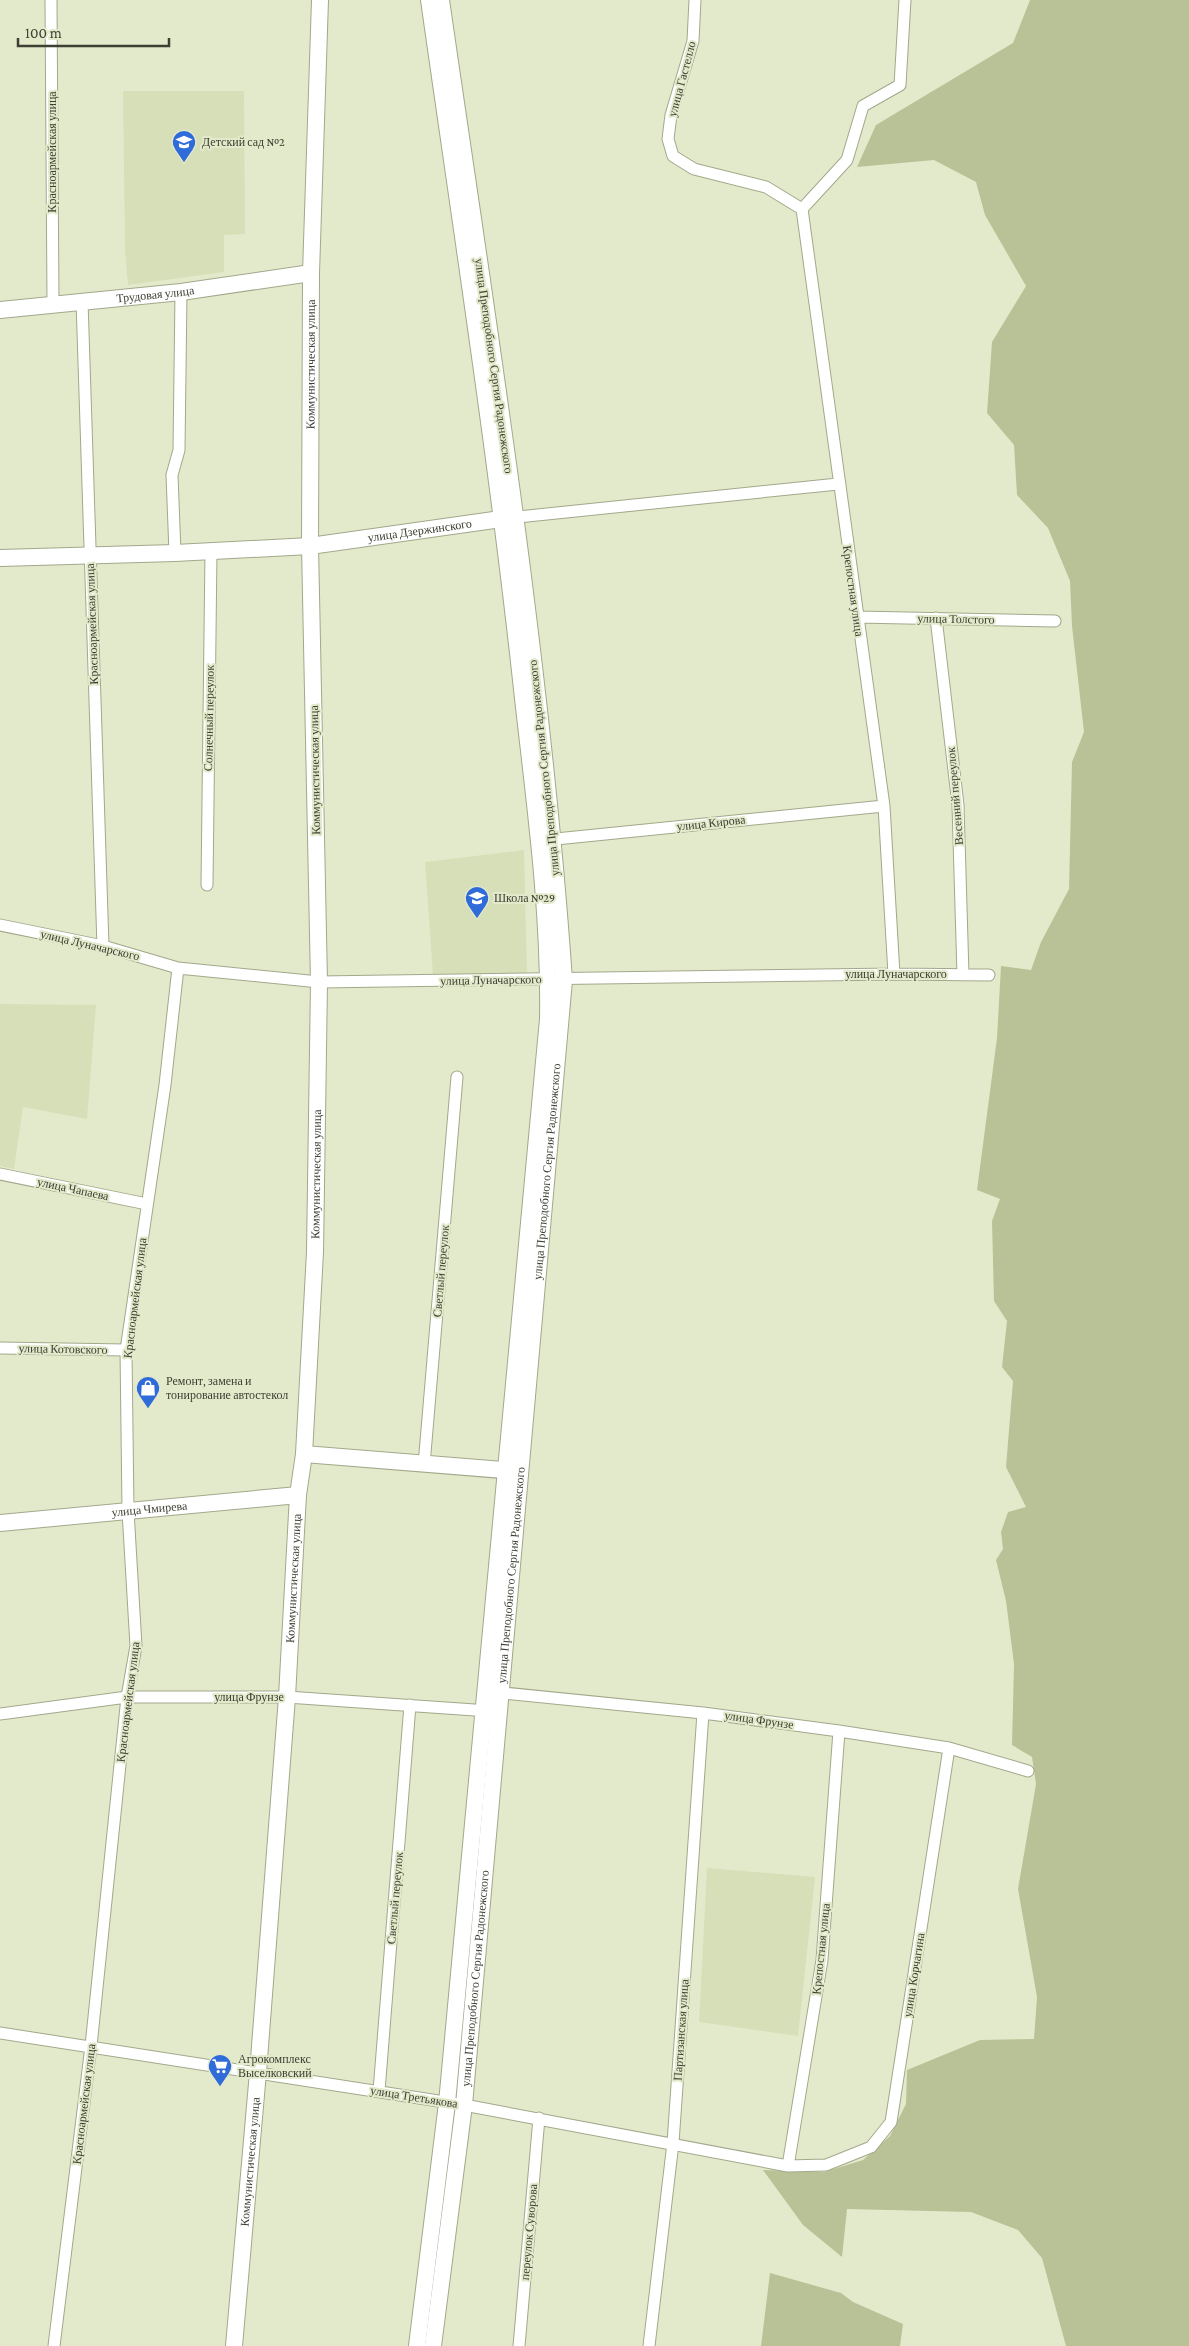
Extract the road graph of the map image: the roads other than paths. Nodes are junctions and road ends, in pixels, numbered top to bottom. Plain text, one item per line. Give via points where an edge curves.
1 (51, 0) edge
2 (320, 0) edge
3 (429, 0) edge
4 (440, 0) edge
5 (695, 0) edge
6 (905, 0) edge
7 (802, 209) junction
8 (311, 273) junction
9 (181, 292) junction
10 (82, 301) junction
11 (52, 304) junction
12 (0, 310) edge
13 (838, 484) junction
14 (509, 518) junction
15 (310, 546) junction
16 (211, 552) junction
17 (175, 553) junction
18 (89, 554) junction
19 (0, 558) edge
20 (857, 617) junction
21 (936, 618) junction
22 (1055, 621) dead end
23 (884, 806) junction
24 (546, 840) junction
25 (207, 885) dead end
26 (0, 925) edge
27 (103, 946) junction
28 (178, 968) junction
29 (894, 974) junction
30 (963, 974) junction
31 (989, 975) dead end
32 (556, 980) junction
33 (319, 982) junction
34 (457, 1077) dead end
35 (0, 1174) edge
36 (147, 1204) junction
37 (0, 1348) edge
38 (126, 1350) junction
39 (304, 1454) junction
40 (424, 1466) junction
41 (513, 1471) junction
42 (298, 1495) junction
43 (128, 1511) junction
44 (0, 1523) edge
45 (493, 1692) junction
46 (287, 1697) junction
47 (127, 1698) junction
48 (410, 1705) junction
49 (492, 1711) junction
50 (702, 1713) junction
51 (0, 1714) edge
52 (839, 1731) junction
53 (949, 1748) junction
54 (1028, 1771) dead end
55 (0, 2033) edge
56 (91, 2047) junction
57 (258, 2072) junction
58 (380, 2091) junction
59 (447, 2103) junction
60 (464, 2105) junction
61 (539, 2118) junction
62 (673, 2143) junction
63 (826, 2165) joint
64 (788, 2166) junction
65 (54, 2346) edge
66 (234, 2346) edge
67 (417, 2346) edge
68 (434, 2346) edge
69 (519, 2346) edge
70 (649, 2346) edge

1 - 11 street, Красноармейская улица
2 - 8 street, Коммунистическая улица
3 - 14 street, улица Преподобного Сергия Радонежского
4 - 14 street, улица Преподобного Сергия Радонежского
5 - 7 street, улица Гастелло via 693,41 671,115 668,139 673,156 694,169 766,187
6 - 7 street via 900,85 863,106 847,160
7 - 13 street, Крепостная улица
8 - 9 street, Трудовая улица
8 - 15 street, Коммунистическая улица
9 - 10 street, Трудовая улица
9 - 17 street via 179,450 172,475
10 - 11 street, Трудовая улица
10 - 18 street, Красноармейская улица
11 - 12 street, Трудовая улица
13 - 14 street, улица Дзержинского
13 - 20 street, Крепостная улица
14 - 15 street, улица Дзержинского
14 - 24 street, улица Преподобного Сергия Радонежского
15 - 16 street, улица Дзержинского
15 - 33 street, Коммунистическая улица
16 - 17 street, улица Дзержинского
16 - 25 street, Солнечный переулок
17 - 18 street, улица Дзержинского
18 - 19 street, улица Дзержинского
18 - 27 street, Красноармейская улица
20 - 21 street, улица Толстого
20 - 23 street, Крепостная улица
21 - 22 street, улица Толстого
21 - 30 street, Весенний переулок via 958,806
23 - 24 street, улица Кирова
23 - 29 street, Крепостная улица
24 - 32 street, улица Преподобного Сергия Радонежского via 548,924
26 - 27 street, улица Луначарского
27 - 28 street, улица Луначарского
28 - 33 street, улица Луначарского
28 - 36 street, Красноармейская улица via 166,1084
29 - 30 street, улица Луначарского
29 - 32 street, улица Луначарского
30 - 31 street, улица Луначарского
32 - 33 street, улица Луначарского
32 - 41 street, улица Преподобного Сергия Радонежского via 548,1018
33 - 39 street, Коммунистическая улица via 315,1252
34 - 40 street, Светлый переулок
35 - 36 street, улица Чапаева
36 - 38 street, Красноармейская улица
37 - 38 street, улица Котовского
38 - 43 street, Красноармейская улица
39 - 40 street
39 - 42 street, Коммунистическая улица
40 - 41 street
41 - 45 street, улица Преподобного Сергия Радонежского
42 - 43 street, улица Чмирева
42 - 46 street, Коммунистическая улица
43 - 44 street, улица Чмирева
43 - 47 street, Красноармейская улица via 136,1646
45 - 49 street, улица Преподобного Сергия Радонежского
45 - 50 street, улица Фрунзе
46 - 47 street, улица Фрунзе
46 - 48 street, улица Фрунзе
46 - 57 street, Коммунистическая улица
47 - 51 street, улица Фрунзе
47 - 56 street, Красноармейская улица
48 - 49 street, улица Фрунзе
48 - 58 street, Светлый переулок
49 - 59 street, улица Преподобного Сергия Радонежского
49 - 60 street, улица Преподобного Сергия Радонежского
50 - 52 street, улица Фрунзе
50 - 62 street, Партизанская улица
52 - 53 street, улица Фрунзе
52 - 64 street, Крепостная улица via 822,1960
53 - 54 street, улица Фрунзе
53 - 63 street, улица Корчагина via 892,2122 871,2147
55 - 56 street, улица Третьякова
56 - 57 street, улица Третьякова
56 - 65 street, Красноармейская улица
57 - 58 street, улица Третьякова
57 - 66 street, Коммунистическая улица
58 - 59 street, улица Третьякова
59 - 60 street, улица Третьякова
59 - 67 street, улица Преподобного Сергия Радонежского
60 - 61 street, улица Третьякова
60 - 68 street, улица Преподобного Сергия Радонежского
61 - 62 street, улица Третьякова
61 - 69 street, переулок Суворова
62 - 64 street, улица Третьякова
62 - 70 street, Партизанская улица
63 - 64 street, улица Третьякова

